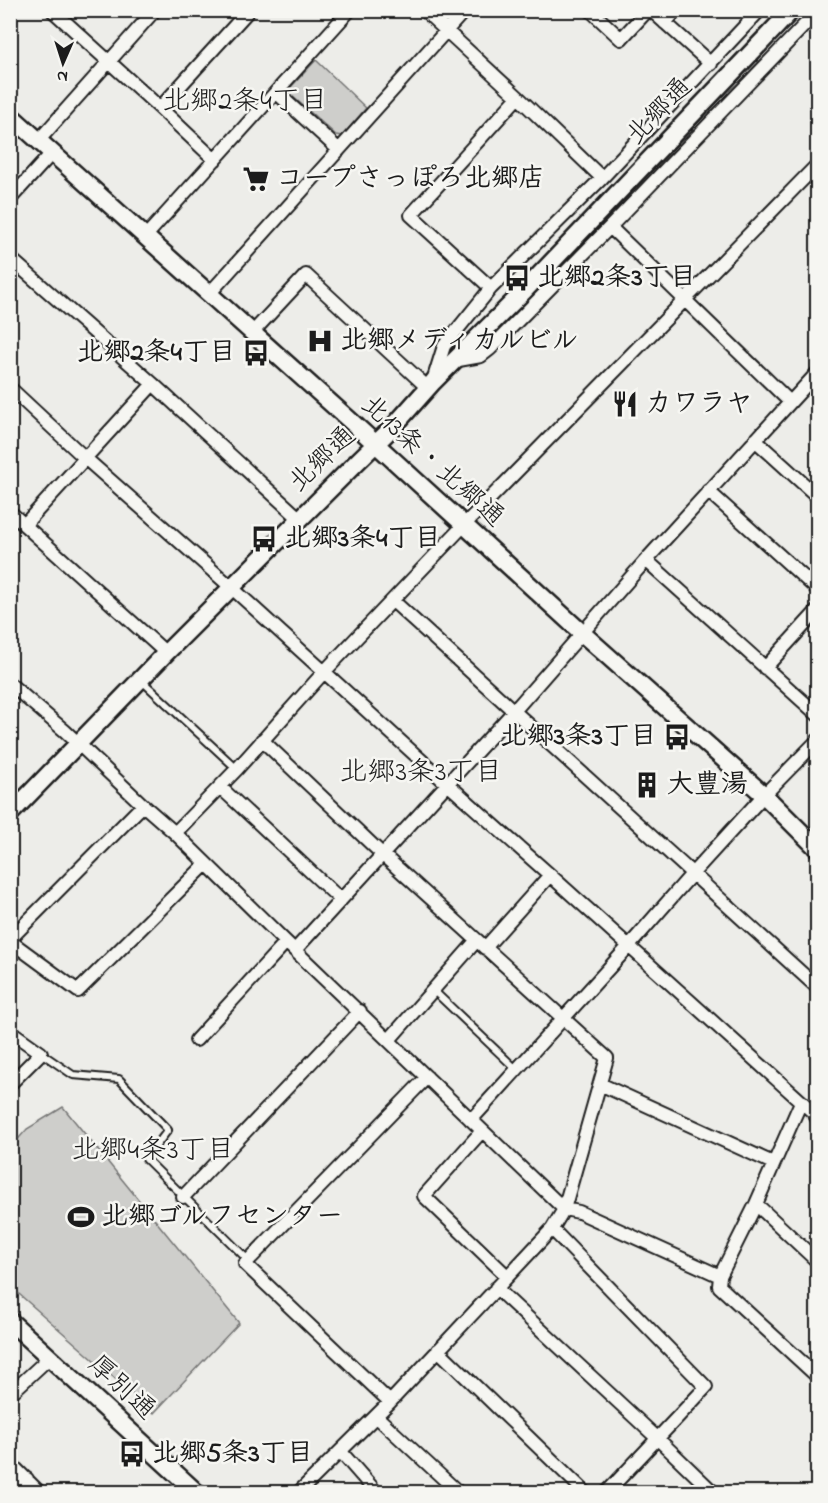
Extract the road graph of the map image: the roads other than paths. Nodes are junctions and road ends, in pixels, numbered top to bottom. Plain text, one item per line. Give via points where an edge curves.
1 (52, 10) edge
2 (155, 10) edge
3 (249, 10) edge
4 (350, 10) edge
5 (424, 10) edge
6 (465, 10) edge
7 (590, 10) edge
8 (649, 10) edge
9 (676, 10) edge
10 (760, 10) edge
11 (792, 10) edge
12 (815, 12) edge
13 (665, 23) junction
14 (446, 31) junction
15 (109, 62) junction
16 (711, 64) junction
17 (276, 92) junction
18 (518, 97) junction
19 (160, 108) junction
20 (10, 115) edge
21 (39, 140) junction
22 (339, 150) junction
23 (52, 153) junction
24 (215, 160) junction
25 (818, 164) edge
26 (602, 178) junction
27 (10, 199) edge
28 (610, 226) junction
29 (145, 237) junction
30 (10, 258) edge
31 (491, 288) junction
32 (209, 294) junction
33 (686, 299) junction
34 (252, 333) junction
35 (453, 361) junction
36 (818, 372) edge
37 (807, 383) junction
38 (153, 384) junction
39 (430, 385) junction
40 (10, 388) edge
41 (818, 392) edge
42 (790, 402) junction
43 (755, 440) junction
44 (375, 445) junction
45 (85, 458) junction
46 (708, 491) junction
47 (818, 496) edge
48 (10, 512) edge
49 (300, 519) junction
50 (25, 524) junction
51 (464, 525) junction
52 (646, 560) junction
53 (231, 587) junction
54 (818, 590) edge
55 (393, 601) junction
56 (818, 610) edge
57 (582, 633) junction
58 (166, 653) junction
59 (765, 668) junction
60 (324, 672) junction
61 (141, 680) junction
62 (10, 684) edge
63 (514, 711) junction
64 (818, 716) edge
65 (262, 740) junction
66 (818, 740) edge
67 (78, 744) junction
68 (237, 769) junction
69 (448, 784) junction
70 (220, 787) junction
71 (764, 795) junction
72 (143, 805) junction
73 (10, 814) edge
74 (175, 833) junction
75 (816, 845) edge
76 (383, 855) junction
77 (206, 864) junction
78 (550, 874) junction
79 (692, 874) junction
80 (341, 900) junction
81 (10, 940) edge
82 (291, 946) junction
83 (629, 946) junction
84 (485, 948) junction
85 (818, 988) edge
86 (433, 990) junction
87 (360, 1011) junction
88 (563, 1018) junction
89 (10, 1031) edge
90 (196, 1040) dead end
91 (389, 1040) junction
92 (40, 1053) junction
93 (516, 1069) junction
94 (427, 1077) junction
95 (10, 1084) edge
96 (600, 1084) junction
97 (801, 1102) junction
98 (816, 1114) edge
99 (471, 1119) junction
100 (482, 1131) junction
101 (773, 1163) junction
102 (183, 1197) junction
103 (756, 1204) junction
104 (564, 1209) junction
105 (552, 1229) junction
106 (248, 1260) junction
107 (818, 1262) edge
108 (507, 1276) junction
109 (720, 1276) junction
110 (496, 1288) junction
111 (10, 1321) edge
112 (438, 1350) junction
113 (50, 1357) junction
114 (818, 1377) edge
115 (10, 1394) edge
116 (390, 1402) junction
117 (376, 1416) junction
118 (657, 1438) junction
119 (340, 1452) junction
120 (10, 1463) edge
121 (27, 1479) junction
122 (12, 1492) edge
123 (39, 1492) edge
124 (196, 1492) edge
125 (299, 1492) edge
126 (376, 1492) edge
127 (458, 1492) edge
128 (585, 1492) edge
129 (607, 1492) edge
130 (712, 1492) edge

1 - 15 street
2 - 15 street
3 - 19 street
4 - 17 street
5 - 14 street
6 - 14 street
7 - 8 street via 621,39
8 - 13 street
9 - 13 street
10 - 16 street
11 - 35 street, 北郷通
12 - 28 street
13 - 16 street
14 - 18 street
14 - 22 street
15 - 19 street
15 - 21 street
16 - 26 street
17 - 22 street
17 - 24 street
18 - 26 street
18 - 31 street via 411,215
19 - 24 street
20 - 21 street, 北13条・北郷通
21 - 23 street, 北13条・北郷通
22 - 32 street
23 - 27 street
23 - 29 street, 北13条・北郷通
24 - 29 street
25 - 33 street
26 - 31 street
28 - 33 street
28 - 35 street via 490,349 481,356
29 - 32 street, 北13条・北郷通
30 - 38 street
31 - 39 street via 444,346
32 - 34 street, 北13条・北郷通
33 - 42 street
33 - 51 street
34 - 39 street via 306,275
34 - 44 street, 北13条・北郷通
35 - 39 street, 北郷通
36 - 37 street
37 - 41 street
37 - 42 street
38 - 45 street
38 - 49 street
39 - 44 street, 北郷通
40 - 45 street
42 - 43 street
43 - 46 street
43 - 47 street
44 - 49 street, 北郷通
44 - 51 street, 北13条・北郷通
45 - 50 street
45 - 53 street
46 - 52 street
46 - 54 street
48 - 50 street
49 - 53 street, 北郷通
50 - 58 street
51 - 55 street
51 - 57 street, 北13条・北郷通
52 - 57 street
52 - 59 street
53 - 58 street, 北郷通
53 - 60 street
55 - 60 street
55 - 63 street
56 - 59 street
57 - 63 street
57 - 71 street, 北13条・北郷通
58 - 61 street, 北郷通
59 - 64 street
60 - 65 street
60 - 69 street
61 - 67 street, 北郷通
61 - 68 lane
62 - 67 street
63 - 69 street
63 - 79 street
65 - 68 street
65 - 76 street
66 - 71 street
67 - 72 street
67 - 73 street, 北郷通
68 - 70 street
69 - 76 street
69 - 78 street
70 - 74 street
70 - 80 street
71 - 75 street, 北13条・北郷通
71 - 79 street
72 - 74 street
72 - 81 street
74 - 77 street
76 - 80 street
76 - 84 street
77 - 81 street via 78,991
77 - 82 street
78 - 83 street
78 - 84 street
79 - 83 street
79 - 85 street
80 - 82 street
82 - 87 street
82 - 90 street
83 - 88 street
83 - 97 street
84 - 86 street via 477,940
84 - 88 street
86 - 91 street
86 - 93 lane
87 - 91 street
87 - 102 street
88 - 93 street
88 - 96 street via 607,1058
89 - 92 street
91 - 94 street
92 - 95 street
92 - 102 lane via 72,1075 119,1079 168,1130 146,1158
93 - 99 street
94 - 99 street
94 - 106 street
96 - 101 street
96 - 104 street
97 - 98 street
97 - 101 street
99 - 100 street
100 - 104 street
100 - 108 street via 424,1196
101 - 103 street
102 - 106 lane
103 - 107 street
103 - 109 street
104 - 105 street
104 - 109 street via 579,1212
105 - 108 street
105 - 118 street via 706,1387
106 - 116 street via 244,1264
108 - 110 street
109 - 114 street via 719,1286
110 - 112 street
110 - 118 street
111 - 113 street, 厚別通
112 - 116 street
112 - 128 street
113 - 115 street
113 - 124 street, 厚別通
116 - 117 street
117 - 119 street
117 - 127 street
118 - 129 street
118 - 130 street
119 - 125 street
119 - 126 street
120 - 121 street
121 - 122 street
121 - 123 street

